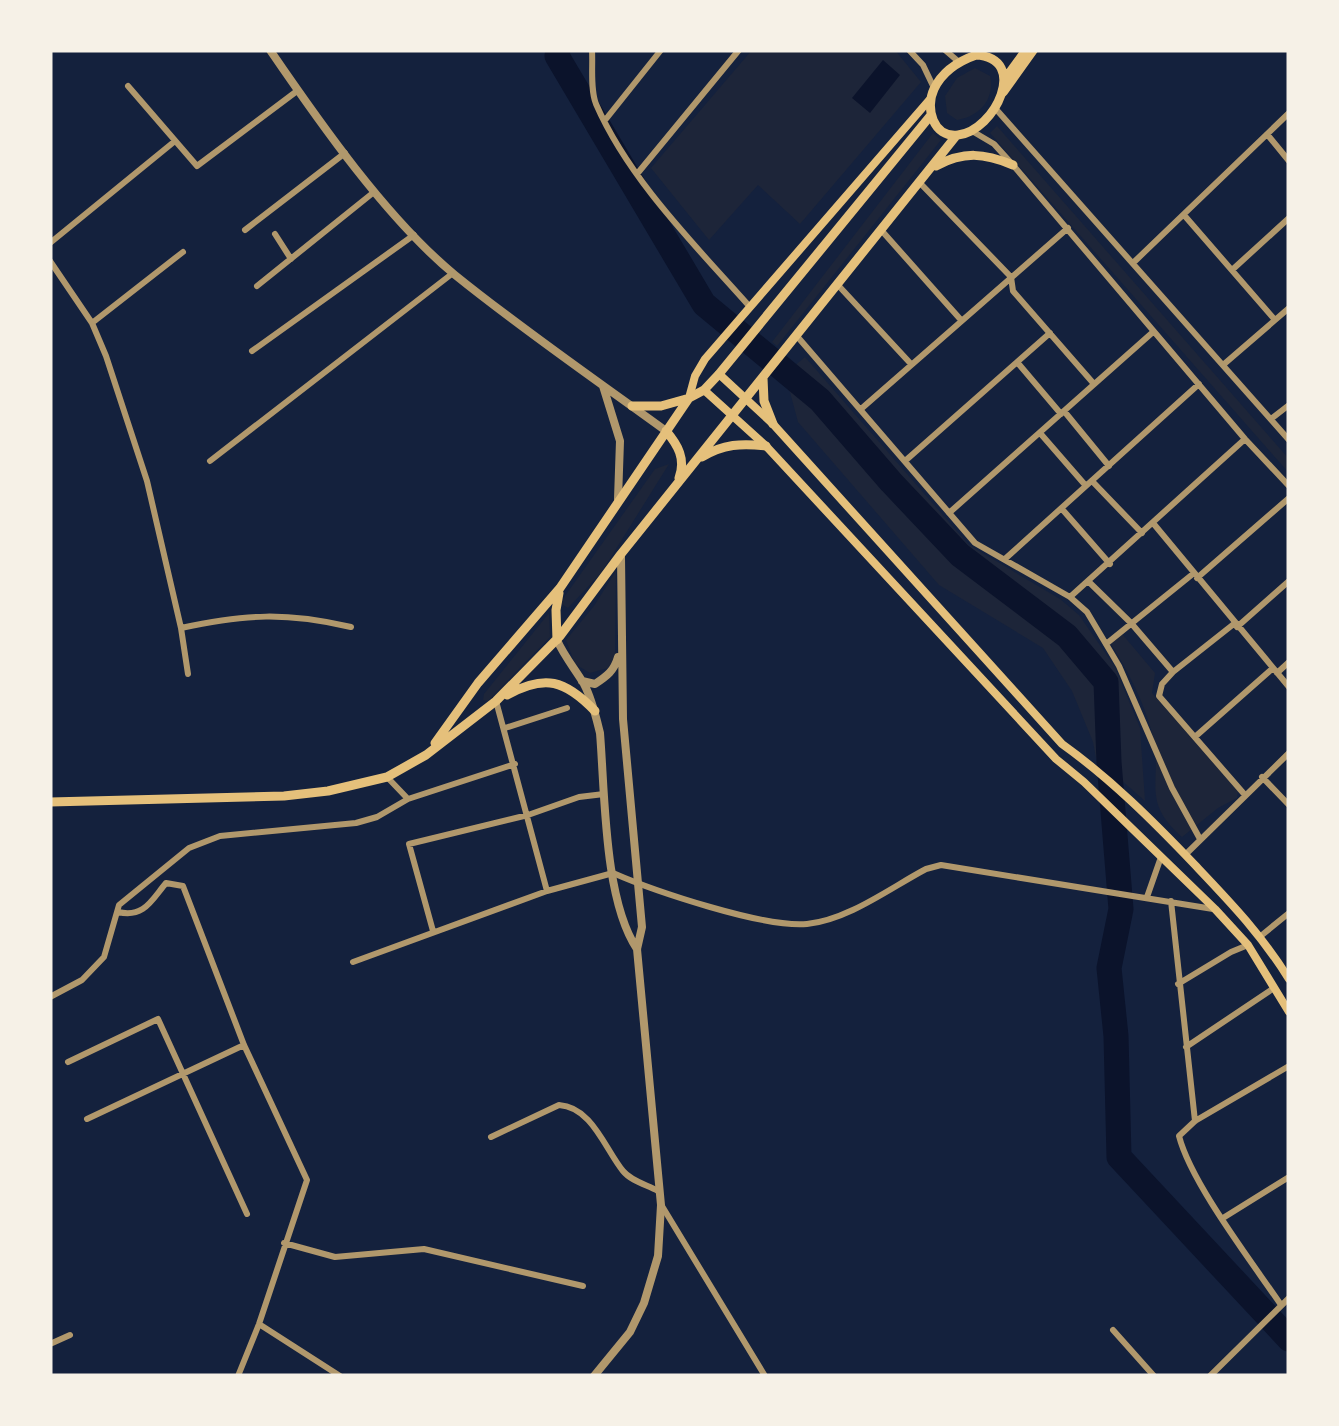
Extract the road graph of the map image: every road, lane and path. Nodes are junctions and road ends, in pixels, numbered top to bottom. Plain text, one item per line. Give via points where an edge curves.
1 (270, 50) edge
2 (592, 50) edge
3 (662, 50) edge
4 (739, 50) edge
5 (908, 50) edge
6 (946, 50) edge
7 (1026, 50) edge
8 (1034, 50) edge
9 (983, 52) edge
10 (963, 60) junction
11 (1005, 79) junction
12 (128, 86) dead end
13 (298, 90) junction
14 (933, 93) junction
15 (1001, 96) junction
16 (995, 108) junction
17 (1289, 113) edge
18 (931, 116) junction
19 (606, 119) junction
20 (971, 130) junction
21 (1266, 134) junction
22 (956, 136) junction
23 (175, 141) junction
24 (345, 153) junction
25 (1289, 161) edge
26 (1013, 165) junction
27 (929, 169) junction
28 (637, 174) junction
29 (920, 183) junction
30 (375, 191) junction
31 (1184, 215) junction
32 (1289, 218) edge
33 (1068, 228) junction
34 (245, 230) dead end
35 (882, 231) junction
36 (275, 234) dead end
37 (415, 235) junction
38 (50, 243) edge
39 (183, 252) dead end
40 (291, 259) junction
41 (50, 261) edge
42 (1132, 263) junction
43 (1232, 270) junction
44 (453, 274) junction
45 (1011, 277) junction
46 (837, 284) junction
47 (257, 286) dead end
48 (1289, 308) edge
49 (748, 310) junction
50 (961, 320) junction
51 (1276, 320) junction
52 (92, 323) junction
53 (1154, 332) junction
54 (1050, 333) junction
55 (796, 335) junction
56 (252, 351) dead end
57 (1017, 362) junction
58 (912, 364) junction
59 (1223, 365) junction
60 (720, 374) junction
61 (764, 374) junction
62 (1094, 384) junction
63 (1199, 384) junction
64 (604, 386) junction
65 (704, 390) junction
66 (689, 398) junction
67 (745, 398) junction
68 (1289, 404) edge
69 (632, 406) junction
70 (861, 410) junction
71 (1062, 413) junction
72 (732, 414) junction
73 (1272, 419) junction
74 (773, 424) junction
75 (666, 431) junction
76 (1040, 432) junction
77 (1245, 440) junction
78 (1289, 440) edge
79 (766, 446) junction
80 (210, 461) dead end
81 (905, 461) junction
82 (692, 465) junction
83 (1109, 466) junction
84 (1089, 484) junction
85 (676, 485) junction
86 (1289, 486) edge
87 (1289, 498) edge
88 (618, 499) junction
89 (1062, 508) junction
90 (949, 513) junction
91 (1152, 522) junction
92 (1142, 533) junction
93 (621, 554) junction
94 (1006, 558) junction
95 (1110, 564) junction
96 (1195, 575) junction
97 (1089, 582) junction
98 (1289, 582) edge
99 (560, 588) junction
100 (1070, 597) junction
101 (1132, 623) junction
102 (1236, 625) junction
103 (351, 627) dead end
104 (181, 628) junction
105 (557, 640) junction
106 (1106, 644) junction
107 (621, 648) junction
108 (1289, 662) edge
109 (1275, 670) junction
110 (1173, 672) junction
111 (188, 674) dead end
112 (582, 682) junction
113 (1289, 687) edge
114 (496, 701) junction
115 (567, 708) dead end
116 (594, 711) junction
117 (505, 728) junction
118 (1196, 736) junction
119 (1289, 753) edge
120 (426, 755) junction
121 (514, 764) junction
122 (386, 776) junction
123 (1262, 778) junction
124 (605, 794) junction
125 (1245, 795) junction
126 (408, 799) junction
127 (50, 802) edge
128 (1289, 806) edge
129 (528, 815) junction
130 (1200, 838) junction
131 (1186, 855) junction
132 (1162, 857) junction
133 (613, 873) junction
134 (636, 884) junction
135 (547, 891) junction
136 (1148, 896) junction
137 (1171, 901) junction
138 (1214, 909) junction
139 (118, 912) junction
140 (1289, 913) edge
141 (433, 932) junction
142 (1262, 936) junction
143 (1248, 946) junction
144 (637, 949) junction
145 (353, 962) dead end
146 (1289, 979) edge
147 (1178, 984) junction
148 (1274, 988) junction
149 (50, 997) edge
150 (1289, 1012) edge
151 (244, 1045) junction
152 (1186, 1046) junction
153 (68, 1062) dead end
154 (1289, 1066) edge
155 (184, 1073) junction
156 (88, 1119) dead end
157 (1195, 1121) junction
158 (492, 1137) dead end
159 (1289, 1177) edge
160 (658, 1191) junction
161 (662, 1205) junction
162 (248, 1214) dead end
163 (1224, 1218) junction
164 (284, 1243) junction
165 (583, 1286) dead end
166 (1289, 1298) edge
167 (1278, 1308) junction
168 (259, 1324) junction
169 (1113, 1330) dead end
170 (70, 1335) dead end
171 (50, 1344) edge
172 (242, 1375) edge
173 (340, 1376) edge
174 (594, 1376) edge
175 (765, 1376) edge
176 (1154, 1376) edge
177 (1210, 1376) edge

1 - 13 street
2 - 19 street via 595,101
3 - 19 street
4 - 28 street
5 - 14 street via 923,65
6 - 10 street
7 - 11 main road
8 - 15 main road
9 - 10 main road
9 - 11 main road
10 - 14 main road
11 - 15 main road
12 - 23 street
13 - 23 street via 196,166
13 - 24 street
14 - 18 main road
14 - 49 main road
15 - 16 main road
16 - 20 main road
16 - 42 street
17 - 21 street
18 - 22 main road
18 - 60 main road
19 - 28 street
20 - 22 main road
20 - 26 street
21 - 25 street
21 - 31 street
22 - 27 main road
23 - 38 street
24 - 30 street
24 - 34 street
26 - 27 main road via 968,153
26 - 33 street
27 - 29 main road
28 - 49 street
29 - 35 main road
29 - 45 street
30 - 37 street
30 - 40 street
31 - 42 street
31 - 43 street
32 - 43 street
33 - 45 street
33 - 53 street
35 - 46 main road
35 - 50 street
36 - 40 street
37 - 44 street
37 - 56 street
39 - 52 street
40 - 47 street
41 - 52 street
42 - 59 street
43 - 51 street
44 - 64 street
44 - 80 street
45 - 50 street
45 - 54 street via 1013,291
46 - 55 main road
46 - 58 street
48 - 51 street
49 - 66 main road via 698,369
50 - 58 street
51 - 59 street
52 - 104 street via 147,481
53 - 62 street
53 - 63 street
54 - 57 street
54 - 62 street
55 - 61 main road
55 - 70 street
57 - 71 street
57 - 81 street
58 - 70 street
59 - 73 street
60 - 65 main road
60 - 67 main road
61 - 67 main road
61 - 74 main road
62 - 71 street
63 - 77 street
63 - 83 street
64 - 69 street
64 - 88 street via 620,441
65 - 66 main road
65 - 72 main road
66 - 69 main road
66 - 75 main road
67 - 72 main road
67 - 74 main road
68 - 73 street
69 - 75 street
70 - 81 street
71 - 76 street
71 - 83 street
72 - 79 main road
72 - 82 main road
73 - 78 street
74 - 131 main road via 1062,744
75 - 85 main road via 681,456
75 - 88 main road
76 - 84 street
76 - 90 street
77 - 86 street
77 - 91 street
79 - 82 main road via 726,446
79 - 132 main road via 1056,759
81 - 90 street
82 - 85 main road
83 - 84 street
84 - 89 street
84 - 92 street
85 - 93 main road
87 - 96 street
88 - 99 main road
89 - 94 street
89 - 95 street
90 - 94 street via 975,543
91 - 92 street
91 - 96 street
92 - 95 street
93 - 105 main road
93 - 107 street
94 - 100 street
95 - 97 street
96 - 101 street
96 - 102 street
97 - 100 street
97 - 101 street
98 - 102 street
99 - 105 main road
99 - 120 main road
100 - 106 street
101 - 106 street
101 - 110 street
102 - 109 street
102 - 110 street
103 - 104 street via 303,616 238,616
104 - 111 street
105 - 112 street
105 - 114 main road
106 - 130 street
107 - 112 street via 615,670 595,684
107 - 134 street
108 - 109 street
109 - 113 street
109 - 118 street
110 - 118 street via 1159,696
112 - 116 street
114 - 116 main road via 538,680 566,688
114 - 117 street
114 - 120 main road
115 - 117 street
116 - 124 street
117 - 121 street
118 - 125 street
119 - 123 street
120 - 122 main road
121 - 126 street
121 - 129 street
122 - 126 street
122 - 127 main road via 284,796
123 - 125 street
123 - 128 street
124 - 129 street
124 - 133 street
125 - 130 street
126 - 139 street via 356,823 220,836 188,848
129 - 135 street
129 - 141 street via 408,844
130 - 131 street
131 - 142 main road
132 - 136 street
132 - 138 main road
133 - 134 street
133 - 135 street
133 - 144 street via 624,930
134 - 136 street via 772,922 808,924 941,865
134 - 144 street via 642,927
135 - 141 street
136 - 137 street
137 - 138 street
137 - 147 street
138 - 143 main road
139 - 149 street via 104,957 82,980
139 - 151 street via 144,911 166,884 183,886
140 - 142 street
141 - 145 street
142 - 146 main road
143 - 147 street
143 - 148 main road
144 - 160 street
147 - 152 street
148 - 150 main road
148 - 152 street
151 - 155 street
151 - 164 street via 307,1180
152 - 157 street
153 - 155 street via 158,1019
154 - 157 street
155 - 156 street
155 - 162 street
157 - 163 street via 1179,1136 1183,1151
158 - 160 street via 568,1106 598,1131 629,1177
159 - 163 street
160 - 161 street
161 - 174 street via 658,1256 644,1303
161 - 175 street
163 - 167 street
164 - 165 street via 335,1257 424,1249
164 - 168 street
166 - 167 street
167 - 177 street
168 - 172 street
168 - 173 street
169 - 176 street
170 - 171 street

